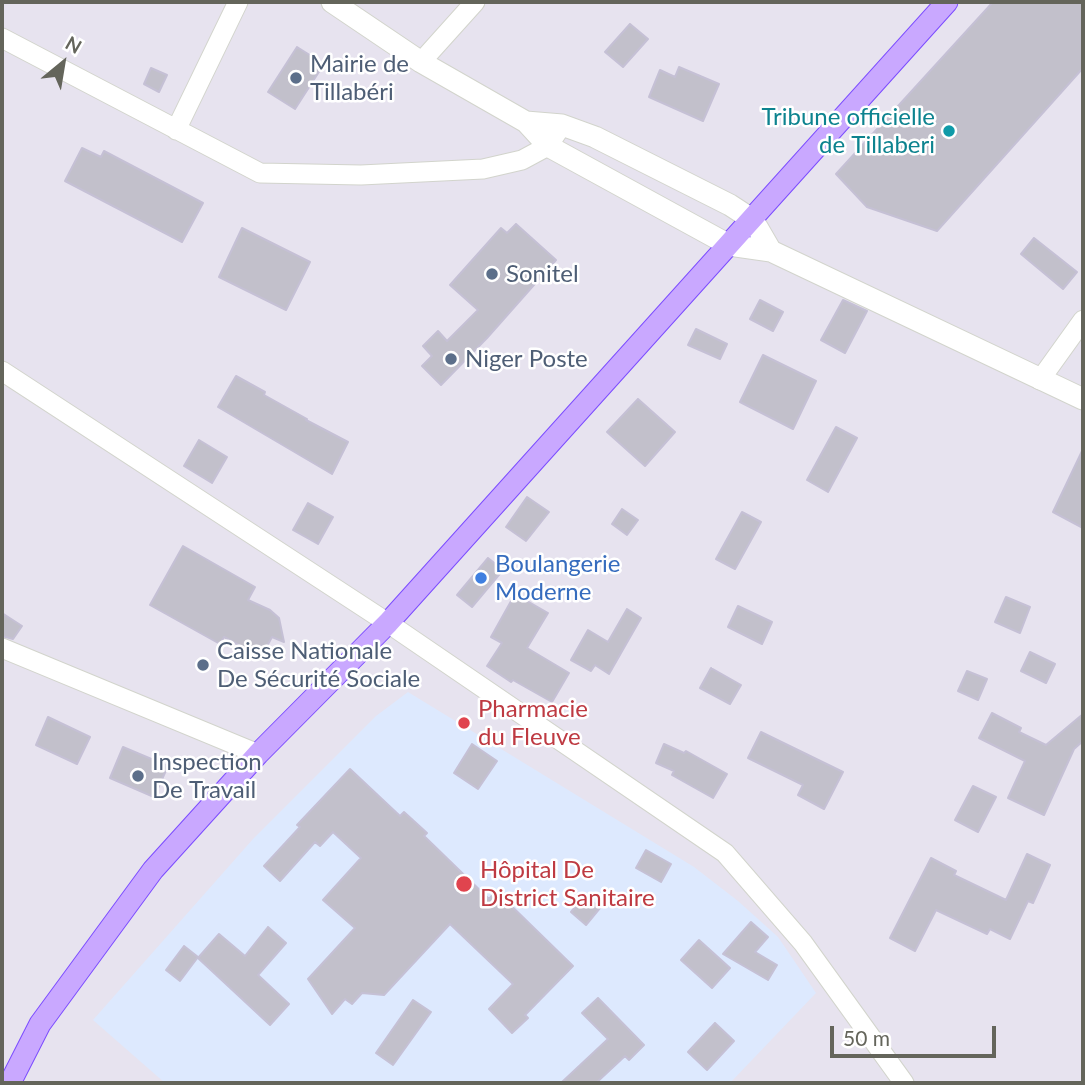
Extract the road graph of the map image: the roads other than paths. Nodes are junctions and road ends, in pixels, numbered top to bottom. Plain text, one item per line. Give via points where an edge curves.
1 (238, 2) edge
2 (332, 2) edge
3 (475, 2) edge
4 (947, 2) edge
5 (2, 38) edge
6 (421, 62) junction
7 (526, 122) junction
8 (562, 125) junction
9 (176, 130) junction
10 (548, 146) junction
11 (753, 220) junction
12 (729, 245) junction
13 (771, 251) junction
14 (1083, 320) edge
15 (2, 371) edge
16 (1040, 380) junction
17 (1083, 399) edge
18 (388, 623) junction
19 (2, 648) edge
20 (258, 754) junction
21 (9, 1083) edge
22 (904, 1083) edge

1 - 9 street
2 - 6 street
3 - 6 street
4 - 11 main road
5 - 9 street
6 - 7 street
7 - 8 street
7 - 10 street
8 - 10 street
8 - 11 street via 595,137
9 - 10 street via 260,173 362,176 483,169 522,160
10 - 12 street
11 - 12 main road
11 - 13 street
12 - 13 street
12 - 18 main road
13 - 16 street
14 - 16 street
15 - 18 street
16 - 17 street
18 - 20 main road
18 - 22 street via 725,853 803,943
19 - 20 street
20 - 21 main road via 153,870 40,1024

